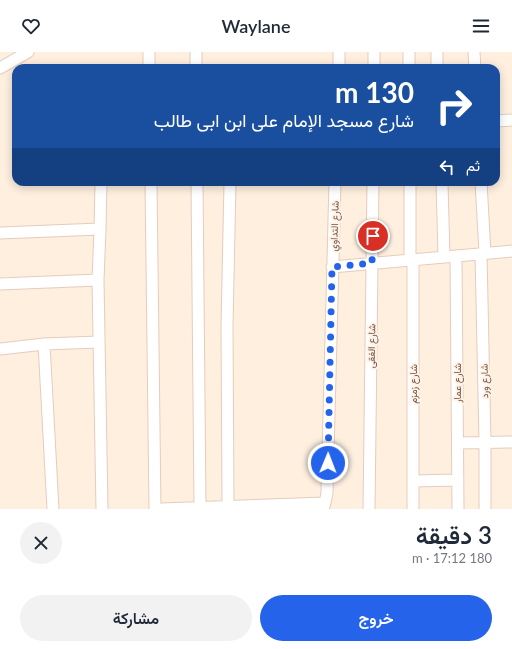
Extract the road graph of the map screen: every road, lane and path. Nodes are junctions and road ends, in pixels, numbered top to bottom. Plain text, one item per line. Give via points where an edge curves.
1 (28, 52) edge
2 (149, 52) edge
3 (196, 52) edge
4 (339, 52) edge
5 (374, 52) edge
6 (409, 52) edge
7 (437, 52) edge
8 (474, 52) edge
9 (149, 64) edge
10 (196, 64) edge
11 (339, 64) edge
12 (374, 64) edge
13 (409, 64) edge
14 (437, 64) edge
15 (475, 64) edge
16 (0, 68) edge
17 (512, 120) edge
18 (500, 121) edge
19 (101, 186) edge
20 (151, 186) edge
21 (197, 186) edge
22 (230, 186) edge
23 (335, 186) edge
24 (374, 186) edge
25 (410, 186) edge
26 (442, 186) edge
27 (481, 186) edge
28 (100, 229) junction
29 (0, 232) edge
30 (512, 251) edge
31 (483, 254) junction
32 (456, 256) junction
33 (444, 257) junction
34 (412, 260) junction
35 (372, 263) junction
36 (332, 267) junction
37 (98, 280) junction
38 (0, 284) edge
39 (99, 342) junction
40 (44, 344) junction
41 (0, 349) edge
42 (485, 442) junction
43 (512, 442) edge
44 (458, 443) junction
45 (413, 480) junction
46 (458, 480) junction
47 (228, 506) junction
48 (324, 506) edge
49 (200, 508) junction
50 (53, 509) edge
51 (102, 509) edge
52 (155, 509) edge
53 (162, 509) edge
54 (369, 509) edge
55 (413, 509) edge
56 (458, 509) edge
57 (485, 509) edge

1 - 16 street
2 - 9 street
3 - 10 street
4 - 11 street
5 - 12 street
6 - 13 street
7 - 14 street
8 - 15 street
17 - 18 street
19 - 28 street
20 - 52 street
21 - 49 street
22 - 47 street
23 - 36 street, شارع التداوي
24 - 35 street, شارع الفقى
25 - 34 street, شارع زمزم
26 - 33 street
27 - 31 street, شارع ورد
28 - 29 street
28 - 37 street
30 - 31 street
31 - 32 street
31 - 42 street, شارع ورد
32 - 33 street
32 - 44 street, شارع عمار
33 - 34 street
34 - 35 street
34 - 45 street, شارع زمزم
35 - 36 street
35 - 54 street, شارع الفقى
36 - 48 street, شارع التداوي via 327,493
37 - 38 street
37 - 39 street
39 - 40 street
39 - 51 street
40 - 41 street
40 - 50 street
42 - 43 street
42 - 44 street
42 - 57 street, شارع ورد
44 - 46 street, شارع عمار
45 - 46 street
45 - 55 street, شارع زمزم
46 - 56 street, شارع عمار
47 - 48 street
47 - 49 street
49 - 53 street

